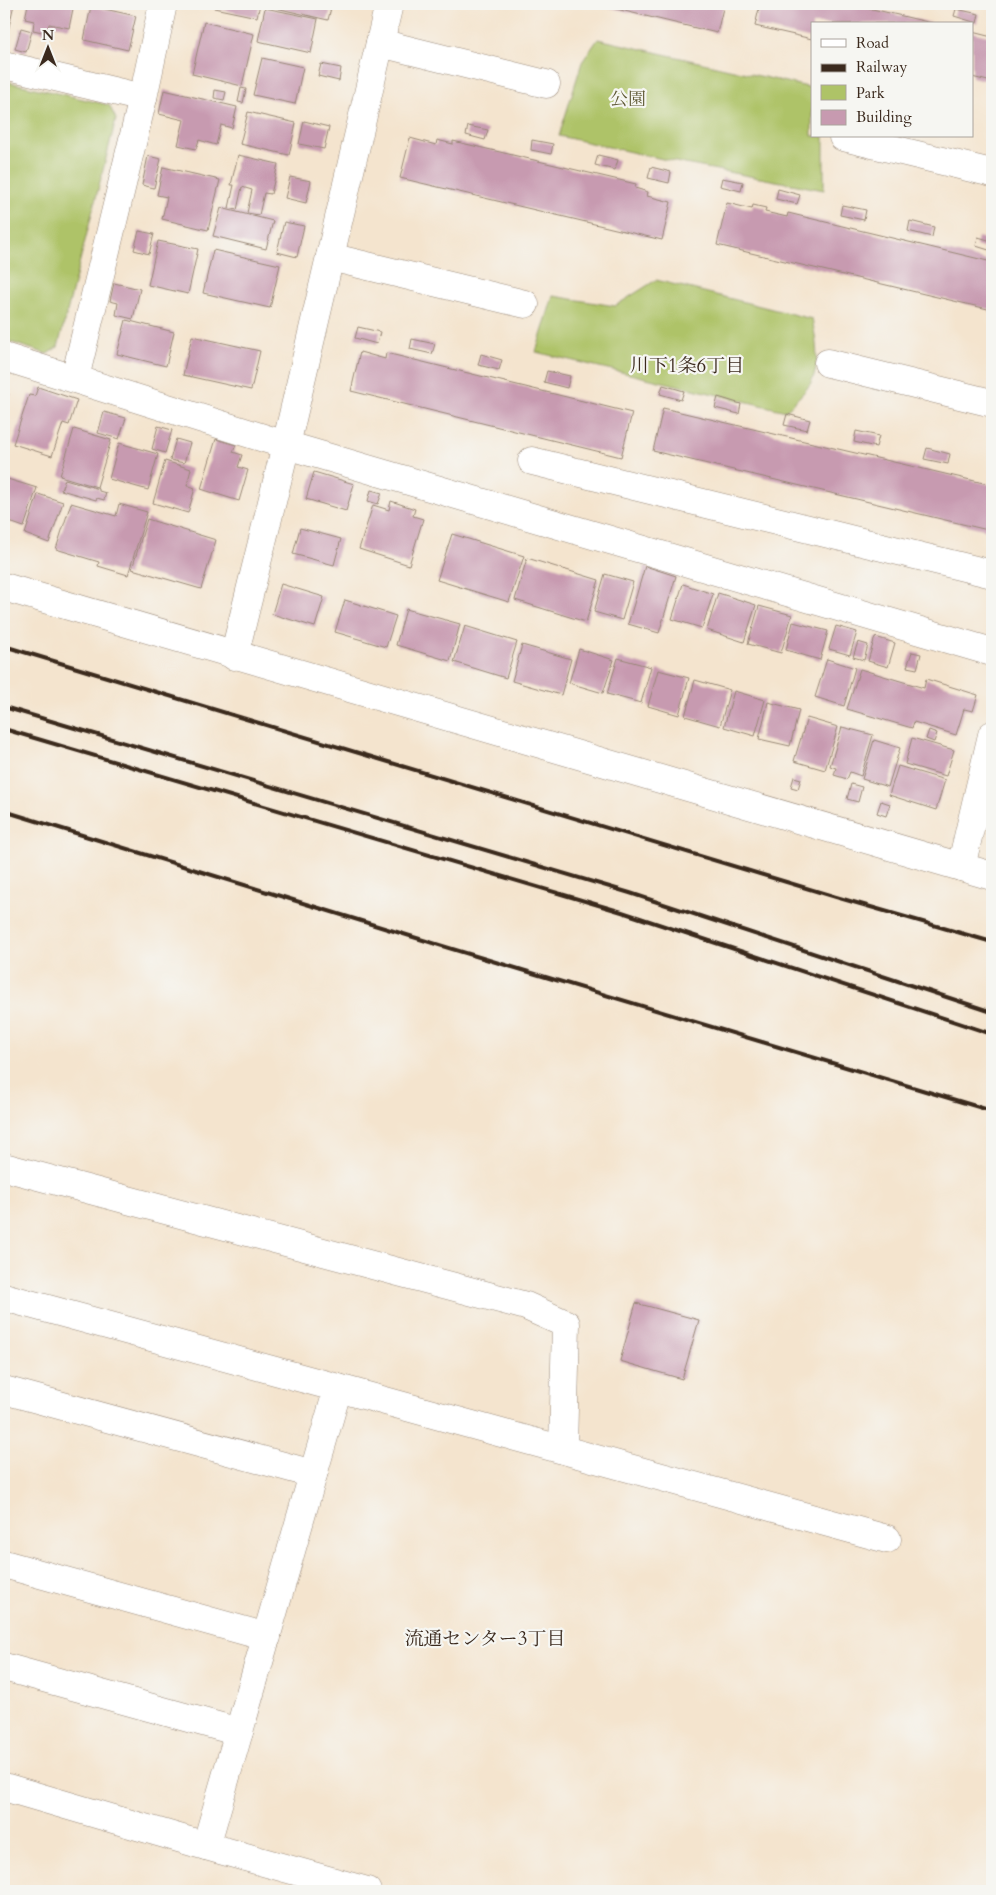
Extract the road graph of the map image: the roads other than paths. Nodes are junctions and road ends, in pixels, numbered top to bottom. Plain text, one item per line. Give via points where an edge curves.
1 (163, 4) edge
2 (390, 4) edge
3 (380, 43) junction
4 (4, 65) edge
5 (546, 84) dead end
6 (143, 98) junction
7 (847, 138) edge
8 (992, 173) edge
9 (330, 257) junction
10 (525, 304) dead end
11 (4, 357) edge
12 (828, 362) dead end
13 (75, 378) junction
14 (992, 403) edge
15 (286, 444) junction
16 (532, 460) dead end
17 (992, 574) edge
18 (4, 587) edge
19 (992, 652) edge
20 (234, 656) junction
21 (992, 736) edge
22 (961, 867) junction
23 (992, 876) edge
24 (4, 1167) edge
25 (4, 1297) edge
26 (338, 1388) junction
27 (4, 1390) edge
28 (563, 1449) junction
29 (313, 1474) junction
30 (887, 1538) dead end
31 (4, 1564) edge
32 (266, 1637) junction
33 (4, 1667) edge
34 (239, 1732) junction
35 (4, 1787) edge
36 (206, 1846) junction
37 (367, 1891) edge

1 - 6 street
2 - 3 street
3 - 5 street
3 - 9 street
4 - 6 street
6 - 13 street
7 - 8 street
9 - 10 street
9 - 15 street
11 - 13 street
12 - 14 street
13 - 15 street
15 - 19 street
15 - 20 street
16 - 17 street
18 - 20 street
20 - 22 street
21 - 22 street
22 - 23 street
24 - 28 street via 526,1306 566,1324
25 - 26 street
26 - 28 street
26 - 29 street
27 - 29 street
28 - 30 street
29 - 32 street
31 - 32 street
32 - 34 street
33 - 34 street
34 - 36 street
35 - 36 street
36 - 37 street

